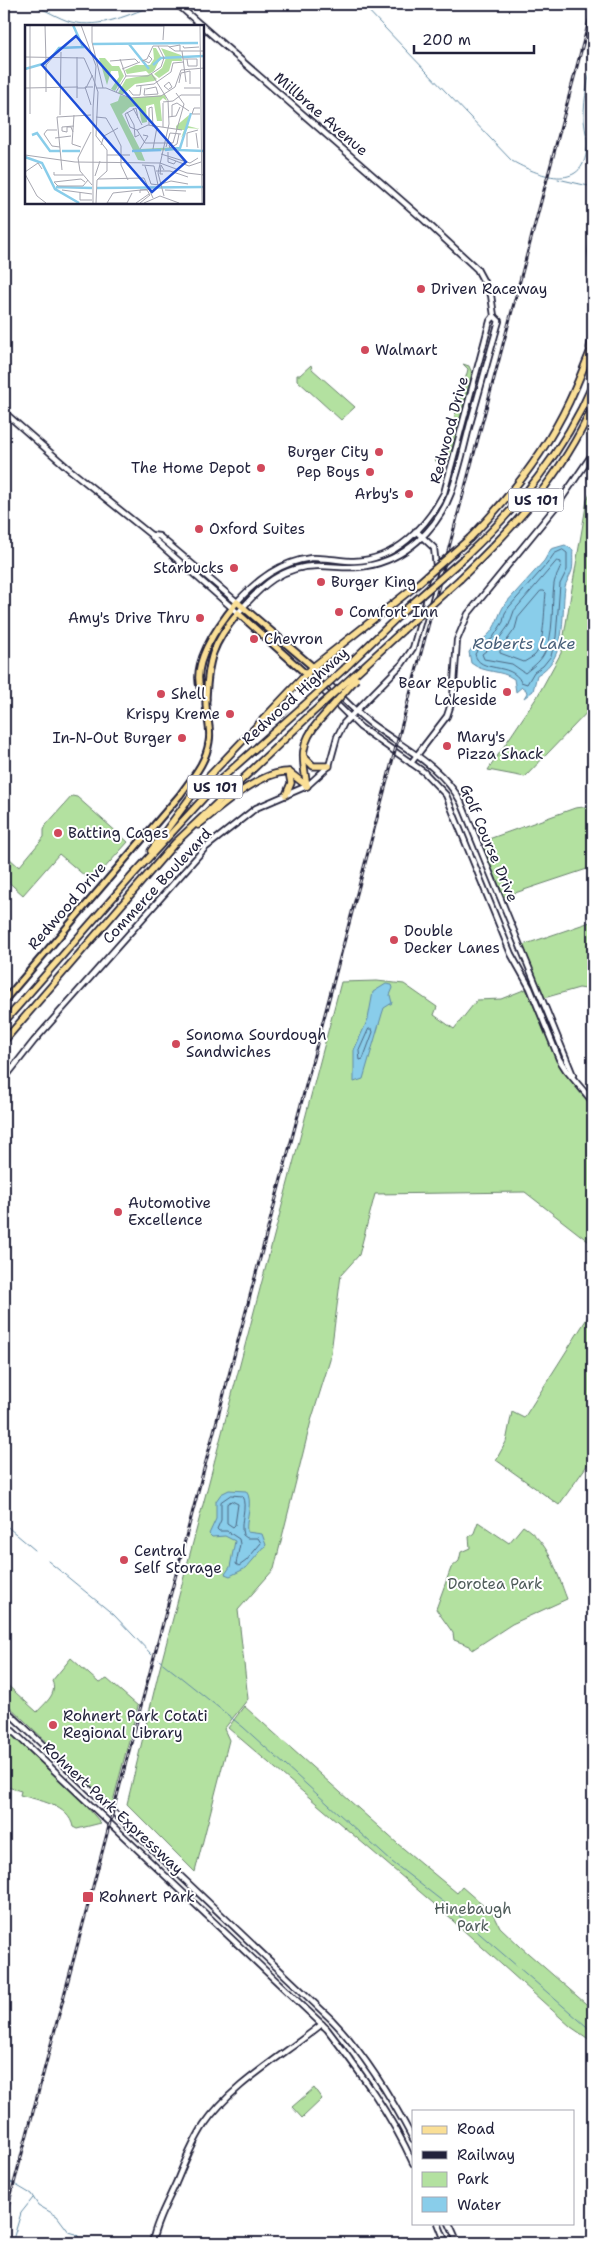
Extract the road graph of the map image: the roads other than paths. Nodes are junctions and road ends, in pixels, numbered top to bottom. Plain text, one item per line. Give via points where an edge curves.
1 (179, 5) edge
2 (201, 25) edge
3 (204, 28) edge
4 (424, 220) joint
5 (593, 239) edge
6 (593, 265) edge
7 (494, 316) junction
8 (593, 333) edge
9 (593, 345) edge
10 (586, 361) junction
11 (593, 384) edge
12 (593, 406) edge
13 (4, 412) edge
14 (593, 453) edge
15 (416, 531) junction
16 (151, 535) junction
17 (422, 536) junction
18 (384, 555) junction
19 (339, 560) junction
20 (388, 561) junction
21 (287, 564) junction
22 (338, 567) junction
23 (289, 571) junction
24 (237, 602) junction
25 (243, 607) junction
26 (233, 608) junction
27 (238, 613) junction
28 (313, 667) junction
29 (306, 674) junction
30 (354, 678) junction
31 (206, 698) junction
32 (356, 711) junction
33 (350, 717) junction
34 (416, 755) junction
35 (304, 757) junction
36 (411, 762) junction
37 (329, 766) junction
38 (289, 772) junction
39 (307, 786) junction
40 (286, 795) junction
41 (175, 844) junction
42 (133, 875) junction
43 (4, 1001) edge
44 (4, 1022) edge
45 (4, 1042) edge
46 (4, 1079) edge
47 (576, 1081) junction
48 (593, 1102) edge
49 (4, 1708) edge
50 (4, 1723) edge
51 (322, 2024) junction
52 (412, 2137) edge
53 (412, 2161) edge
54 (438, 2224) edge
55 (450, 2224) edge
56 (152, 2243) edge
57 (446, 2243) edge
58 (458, 2243) edge

1 - 2 street, Millbrae Avenue
3 - 4 street, Millbrae Avenue
4 - 7 street, Redwood Drive via 477,269 491,295
5 - 6 highway
7 - 15 street, Redwood Drive via 444,493
7 - 17 street, Redwood Drive via 499,321 451,494
8 - 10 highway
9 - 10 highway
10 - 28 highway, bridge via 568,403 544,445 499,508 413,588
11 - 42 highway, Redwood Highway / US 101, bridge via 572,427 538,480 504,520 222,778
12 - 30 highway, Redwood Highway / US 101, bridge via 561,466 531,506 500,541
13 - 16 street
14 - 34 street via 558,504 468,614 457,640 453,698 447,716
15 - 17 street
15 - 18 street, Redwood Drive via 400,547
16 - 24 street via 159,536
16 - 26 street
17 - 20 street, Redwood Drive
17 - 32 street via 434,548 436,566 413,648 402,664
18 - 19 street, Redwood Drive via 355,561
18 - 20 street
19 - 21 street, Redwood Drive via 312,558
19 - 22 street
20 - 22 street, Redwood Drive
21 - 23 street
21 - 24 street, Redwood Drive via 264,575
22 - 23 street, Redwood Drive via 306,566
23 - 25 street, Redwood Drive via 262,585
24 - 25 main road, Golf Course Drive
24 - 26 main road, Redwood Drive
25 - 27 street, Redwood Drive
25 - 28 main road, Golf Course Drive
26 - 27 street
26 - 31 main road, Redwood Drive via 214,631 203,654 201,692
27 - 29 main road, Golf Course Drive
27 - 31 main road, Redwood Drive via 224,629 213,650 208,666
28 - 29 highway
28 - 32 street, Golf Course Drive
29 - 33 street, Golf Course Drive
29 - 42 highway via 195,791
30 - 35 highway, bridge via 306,738
30 - 41 highway, Redwood Highway / US 101, bridge via 311,714
31 - 43 main road, Redwood Drive via 210,739 197,773
32 - 33 street
32 - 34 street, Golf Course Drive
33 - 36 street, Golf Course Drive
33 - 37 street via 340,729
34 - 36 street
34 - 47 street, Golf Course Drive via 442,775 461,802 565,1061
35 - 37 highway via 313,766
35 - 39 highway
36 - 47 street, Golf Course Drive via 446,795 511,954 530,988 559,1059
37 - 39 street, Commerce Boulevard
38 - 39 highway
38 - 40 highway via 291,783
38 - 41 highway via 268,775
39 - 40 street, Commerce Boulevard
40 - 46 street, Commerce Boulevard via 256,808 205,848
41 - 45 highway, Redwood Highway / US 101
42 - 44 highway, Redwood Highway / US 101
47 - 48 street, Golf Course Drive
49 - 52 street, Rohnert Park Expressway via 332,2020 362,2055
50 - 51 street, Rohnert Park Expressway
51 - 53 street, Rohnert Park Expressway via 368,2082
51 - 56 street via 270,2061 206,2122 156,2226
54 - 57 street
55 - 58 street

